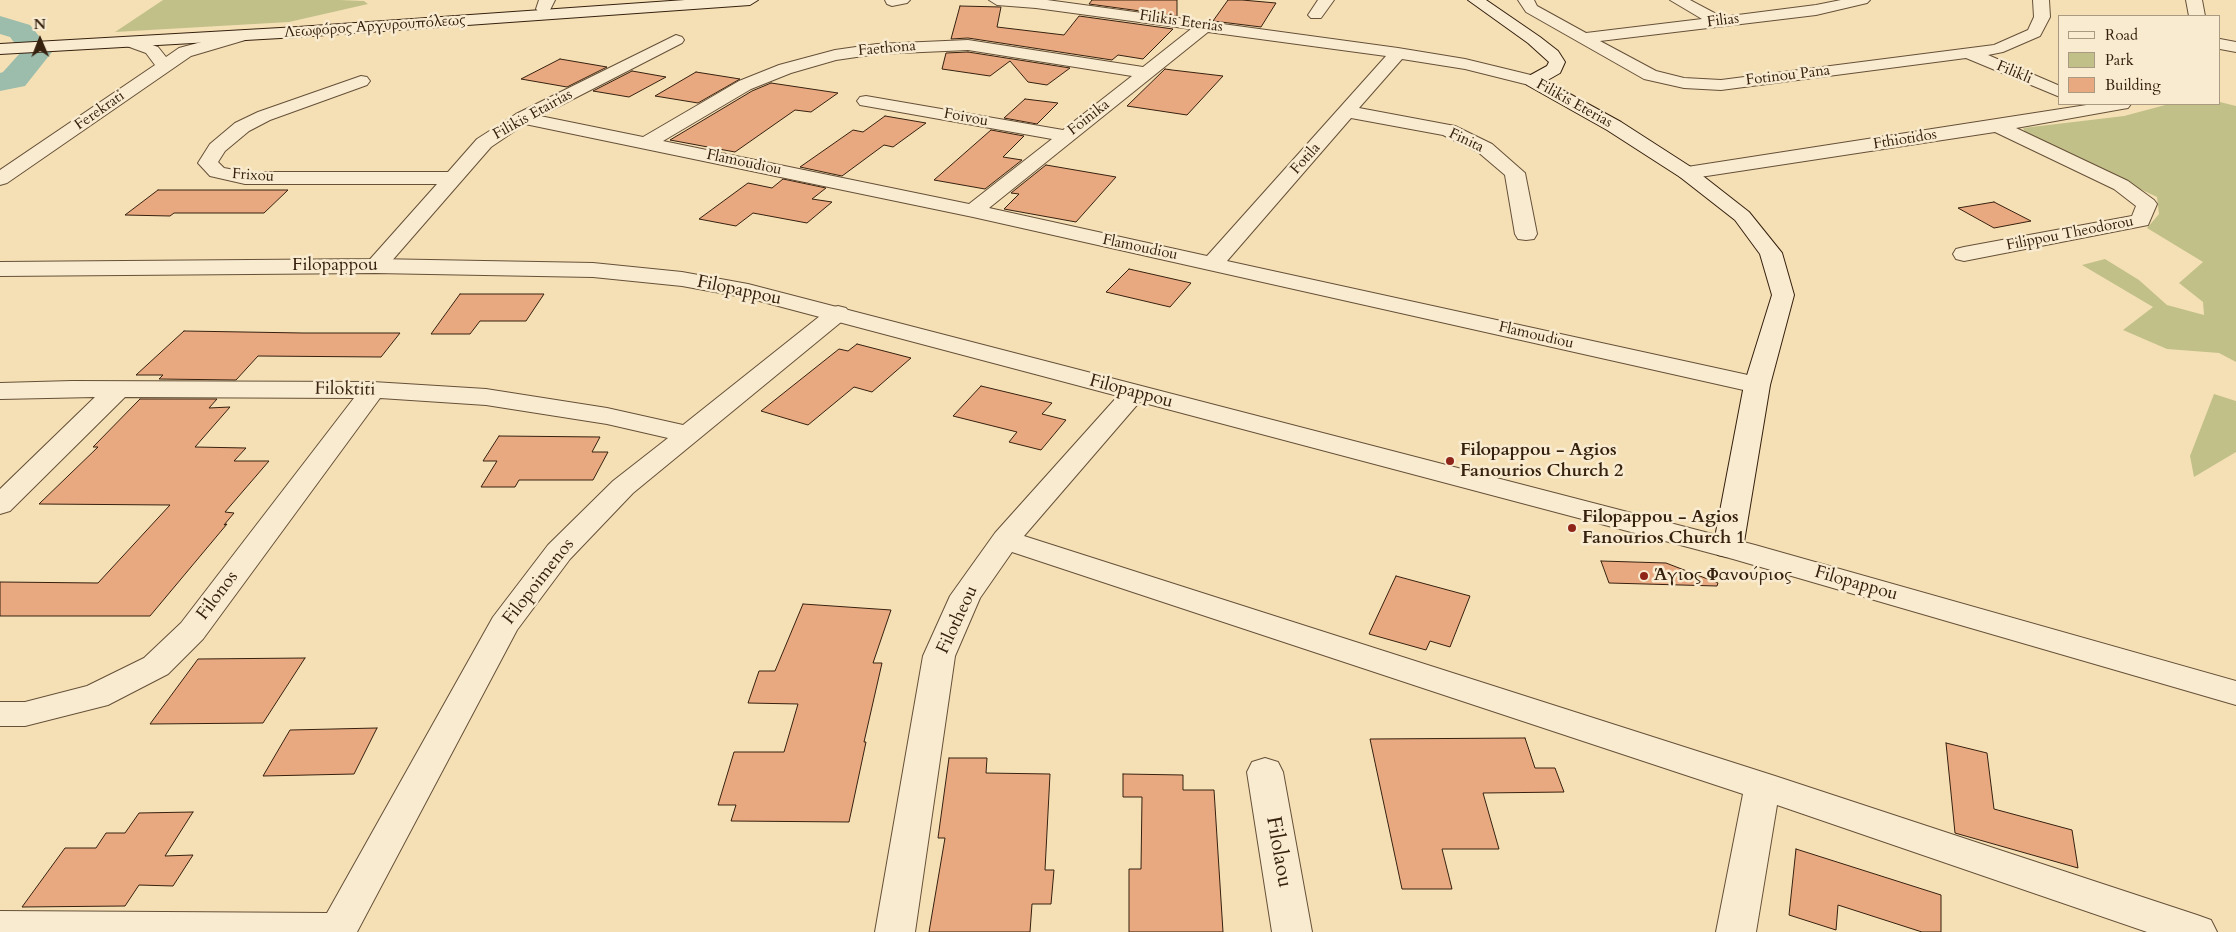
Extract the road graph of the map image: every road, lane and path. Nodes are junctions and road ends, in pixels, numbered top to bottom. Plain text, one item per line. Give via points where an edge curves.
1 (661, 0) edge
2 (750, 0) edge
3 (902, 0) edge
4 (997, 0) edge
5 (1326, 0) edge
6 (1526, 0) edge
7 (1678, 0) edge
8 (1862, 0) edge
9 (2041, 0) edge
10 (2194, 0) edge
11 (892, 1) edge
12 (1035, 1) edge
13 (1468, 1) edge
14 (546, 4) edge
15 (1316, 15) dead end
16 (2197, 15) edge
17 (1720, 22) junction
18 (1205, 26) junction
19 (246, 36) junction
20 (1583, 38) junction
21 (126, 39) junction
22 (676, 40) dead end
23 (0, 42) edge
24 (2221, 44) edge
25 (2236, 46) edge
26 (0, 49) edge
27 (1398, 53) junction
28 (1969, 53) junction
29 (164, 65) junction
30 (1146, 73) junction
31 (1533, 81) junction
32 (361, 82) dead end
33 (2058, 91) edge
34 (866, 101) dead end
35 (2107, 105) edge
36 (2092, 106) edge
37 (1349, 112) junction
38 (522, 118) junction
39 (1997, 126) junction
40 (1066, 136) junction
41 (648, 142) junction
42 (1687, 173) junction
43 (450, 178) junction
44 (0, 179) edge
45 (974, 211) junction
46 (1526, 234) dead end
47 (1964, 254) dead end
48 (1213, 264) junction
49 (374, 266) junction
50 (0, 269) edge
51 (838, 313) junction
52 (1758, 385) junction
53 (118, 389) junction
54 (374, 390) junction
55 (0, 391) edge
56 (1134, 392) junction
57 (687, 434) junction
58 (0, 505) edge
59 (1005, 540) junction
60 (1728, 548) junction
61 (2236, 693) edge
62 (0, 714) edge
63 (1265, 772) dead end
64 (1762, 786) junction
65 (0, 928) edge
66 (338, 931) edge
67 (895, 932) edge
68 (1292, 932) edge
69 (1736, 932) edge
70 (2197, 932) edge

1 - 14 street, Λεωφόρος Αργυρουπόλεως
2 - 19 street, Λεωφόρος Αργυρουπόλεως
3 - 11 street
4 - 12 street
5 - 15 street
6 - 20 street, Fotinou Pana via 1531,9
7 - 17 street
8 - 17 street, Filias via 1816,10
9 - 28 street, Fotinou Pana via 2042,17 2034,33 1997,49
10 - 16 street
12 - 18 street, Filikis Eterias
13 - 31 street via 1534,40 1552,55 1557,62 1554,69
14 - 21 street, Λεωφόρος Αργυρουπόλεως
17 - 20 street, Filias
18 - 27 street, Filikis Eterias
18 - 30 street, Foinika
19 - 21 street, Λεωφόρος Αργυρουπόλεως
19 - 29 street, Ferekrati via 184,52
20 - 28 street, Fotinou Pana via 1650,75 1684,83 1712,84
21 - 23 street, Λεωφόρος Αργυρουπόλεως
21 - 26 street, Λεωφόρος Αργυρουπόλεως
21 - 29 street via 152,50
22 - 38 street, Filikis Etairias
24 - 25 street
27 - 31 street, Filikis Eterias via 1465,64
27 - 37 street, Fotila
28 - 33 street, Filikli
29 - 44 street, Ferekrati via 107,108
30 - 40 street, Foinika
30 - 41 street, Faethona via 968,45 877,49 835,55 745,84
31 - 42 street, Filikis Eterias via 1614,126
32 - 43 street, Frixou via 264,116 242,127 217,148 208,163 217,172 245,178
34 - 40 street, Foivou
35 - 36 street, Fthiotidos
36 - 39 street, Fthiotidos
37 - 46 street, Finita via 1448,130 1485,148 1515,173
37 - 48 street, Fotila
38 - 41 street, Flamoudiou
38 - 43 street, Filikis Etairias via 484,143
39 - 42 street, Fthiotidos
39 - 47 street, Filippou Theodorou via 2121,184 2146,204 2141,221
40 - 45 street, Foinika
41 - 45 street, Flamoudiou
42 - 52 street, Filikis Eterias via 1742,216 1770,253 1783,295
43 - 49 street, Filikis Etairias
45 - 48 street, Flamoudiou
48 - 52 street, Flamoudiou
49 - 50 street, Filopappou
49 - 51 street, Filopappou via 593,270 682,279
51 - 56 street, Filopappou
51 - 57 street, Filopoimenos
52 - 60 street, Filikis Eterias
53 - 54 street, Filoktiti
53 - 55 street, Filoktiti
53 - 58 street
54 - 57 street, Filoktiti via 486,397 607,416
54 - 62 street, Filonos via 192,631 156,666 96,696 25,714
56 - 59 street, Filotheou
56 - 60 street, Filopappou
57 - 66 street, Filopoimenos via 623,486 559,552 504,625
59 - 64 street
59 - 67 street, Filotheou via 965,596 939,656
60 - 61 street, Filopappou
63 - 68 street, Filolaou
64 - 69 street
64 - 70 street
65 - 66 street

